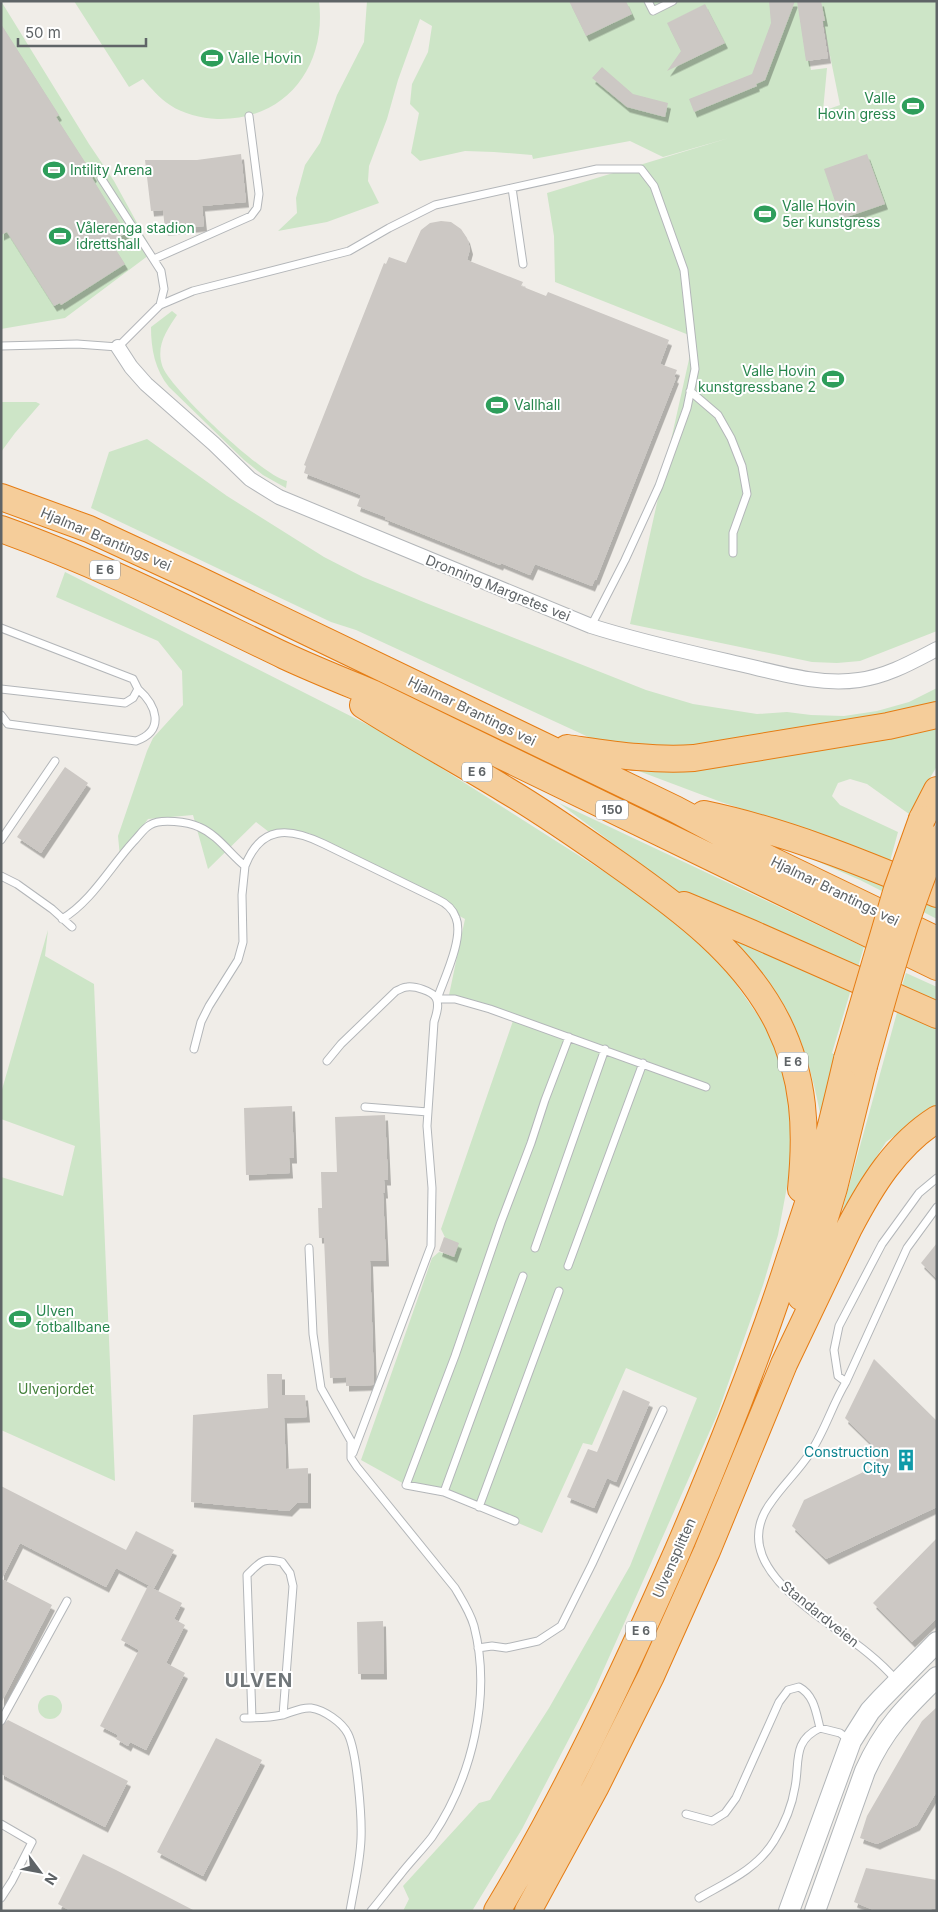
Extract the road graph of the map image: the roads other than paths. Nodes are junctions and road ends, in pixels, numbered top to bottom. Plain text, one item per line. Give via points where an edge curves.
1 (648, 1) edge
2 (673, 1) edge
3 (249, 116) dead end
4 (101, 178) dead end
5 (512, 188) junction
6 (154, 259) junction
7 (523, 264) dead end
8 (160, 305) junction
9 (1, 346) edge
10 (118, 346) junction
11 (690, 391) junction
12 (1, 497) edge
13 (1, 529) edge
14 (733, 553) dead end
15 (591, 626) junction
16 (1, 629) edge
17 (937, 649) edge
18 (287, 657) junction
19 (1, 689) edge
20 (138, 689) junction
21 (1, 715) edge
22 (937, 715) edge
23 (543, 745) junction
24 (55, 761) dead end
25 (937, 790) edge
26 (675, 809) junction
27 (930, 829) edge
28 (1, 840) edge
29 (245, 866) junction
30 (2, 878) edge
31 (937, 894) edge
32 (662, 897) junction
33 (62, 920) junction
34 (72, 927) dead end
35 (937, 940) edge
36 (937, 967) edge
37 (437, 999) junction
38 (937, 1015) edge
39 (569, 1037) junction
40 (194, 1049) dead end
41 (605, 1050) junction
42 (327, 1061) dead end
43 (643, 1063) junction
44 (855, 1063) junction
45 (706, 1087) dead end
46 (365, 1107) dead end
47 (428, 1112) junction
48 (937, 1119) edge
49 (937, 1178) edge
50 (937, 1207) edge
51 (309, 1248) dead end
52 (535, 1248) dead end
53 (568, 1266) dead end
54 (785, 1273) junction
55 (522, 1276) dead end
56 (559, 1291) dead end
57 (784, 1364) junction
58 (846, 1382) junction
59 (663, 1410) dead end
60 (352, 1458) junction
61 (444, 1492) junction
62 (479, 1507) junction
63 (515, 1522) dead end
64 (68, 1601) dead end
65 (937, 1642) edge
66 (478, 1648) junction
67 (937, 1677) edge
68 (897, 1682) junction
69 (283, 1715) junction
70 (244, 1718) dead end
71 (252, 1718) junction
72 (1, 1722) edge
73 (820, 1728) junction
74 (851, 1741) junction
75 (686, 1814) dead end
76 (1, 1824) edge
77 (1, 1898) edge
78 (699, 1898) dead end
79 (350, 1911) edge
80 (371, 1911) edge
81 (497, 1911) edge
82 (528, 1911) edge
83 (788, 1911) edge
84 (815, 1911) edge

1 - 2 lane via 653,11
3 - 6 lane via 259,194 257,208 251,216
4 - 6 lane
5 - 7 lane
5 - 8 lane via 435,205 349,251 193,291
5 - 11 lane via 597,169 641,169 654,186 684,270 695,369
6 - 8 lane via 161,271 164,289
8 - 10 lane
9 - 10 lane
10 - 15 street, Dronning Margretes vei via 146,384 250,479 271,493
11 - 14 lane via 718,415 742,466 747,494 733,533
11 - 15 lane via 659,486
12 - 23 highway, Hjalmar Brantings vei / E 6 via 124,544
13 - 18 highway, Hjalmar Brantings vei / E 6 via 140,585
15 - 17 street, Dronning Margretes vei via 637,640 832,682 880,676
16 - 20 lane via 133,679
18 - 32 highway, E 6 via 534,807
18 - 36 highway, Hjalmar Brantings vei / 150 via 397,705
19 - 20 lane via 125,703
20 - 21 lane via 156,713 152,730 136,741 8,724
22 - 23 highway via 888,726 675,760
23 - 26 highway, Hjalmar Brantings vei / 150
24 - 28 lane
25 - 27 highway, E 6
26 - 31 highway via 781,833
26 - 35 highway, Hjalmar Brantings vei / 150 via 769,859
27 - 44 highway, E 6, bridge via 897,889
29 - 33 lane via 199,826 169,821 151,824 77,910
29 - 37 lane via 250,854 264,839 294,832 444,903 454,913 458,927
29 - 40 lane via 243,942 238,960 205,1014
30 - 33 lane via 17,884
32 - 38 highway
32 - 54 highway, E 6 via 719,944 750,978 779,1024 790,1054 803,1105 805,1145 799,1206
33 - 34 lane
37 - 39 lane via 455,999
37 - 42 lane via 431,993 418,989 406,987 396,991
37 - 47 lane
39 - 41 lane
39 - 61 lane via 406,1485
41 - 43 lane
41 - 52 lane
43 - 45 lane
43 - 53 lane
44 - 54 highway, E 6
44 - 57 highway, E 6 via 834,1188
46 - 47 lane
47 - 60 lane via 431,1246
48 - 57 highway, E 6 via 902,1148 876,1182 849,1228
49 - 58 lane via 918,1193 882,1244 839,1326 834,1350 838,1376
50 - 58 lane, Standardveien via 907,1248
51 - 60 lane via 313,1334 321,1388 351,1441
54 - 81 highway, Ulvensplitten / E 6 via 738,1406 664,1581 582,1754
55 - 61 lane
56 - 62 lane
57 - 82 highway, Ulvensplitten / E 6 via 707,1551 654,1667 596,1786
58 - 68 lane, Standardveien via 812,1451 762,1517 758,1539 762,1554 779,1582 866,1652
59 - 66 lane via 561,1626 538,1641 506,1648
60 - 66 lane via 455,1588 474,1624
61 - 62 lane
62 - 63 lane
64 - 72 lane
65 - 68 street
66 - 80 lane via 479,1706 457,1792 431,1837
67 - 84 street via 893,1722 875,1748
68 - 74 street via 870,1711
69 - 71 lane
69 - 71 lane via 293,1586 290,1573 282,1562 270,1559 258,1563 247,1575
69 - 79 lane via 311,1708 339,1722 348,1733 353,1750 361,1839 358,1876
70 - 71 lane
73 - 74 lane
73 - 75 lane via 812,1698 799,1687 788,1690 779,1702 736,1798 725,1814 712,1821
73 - 78 lane via 809,1733 802,1744 797,1761 796,1787 787,1814 762,1858
74 - 83 street
76 - 77 lane via 32,1842

